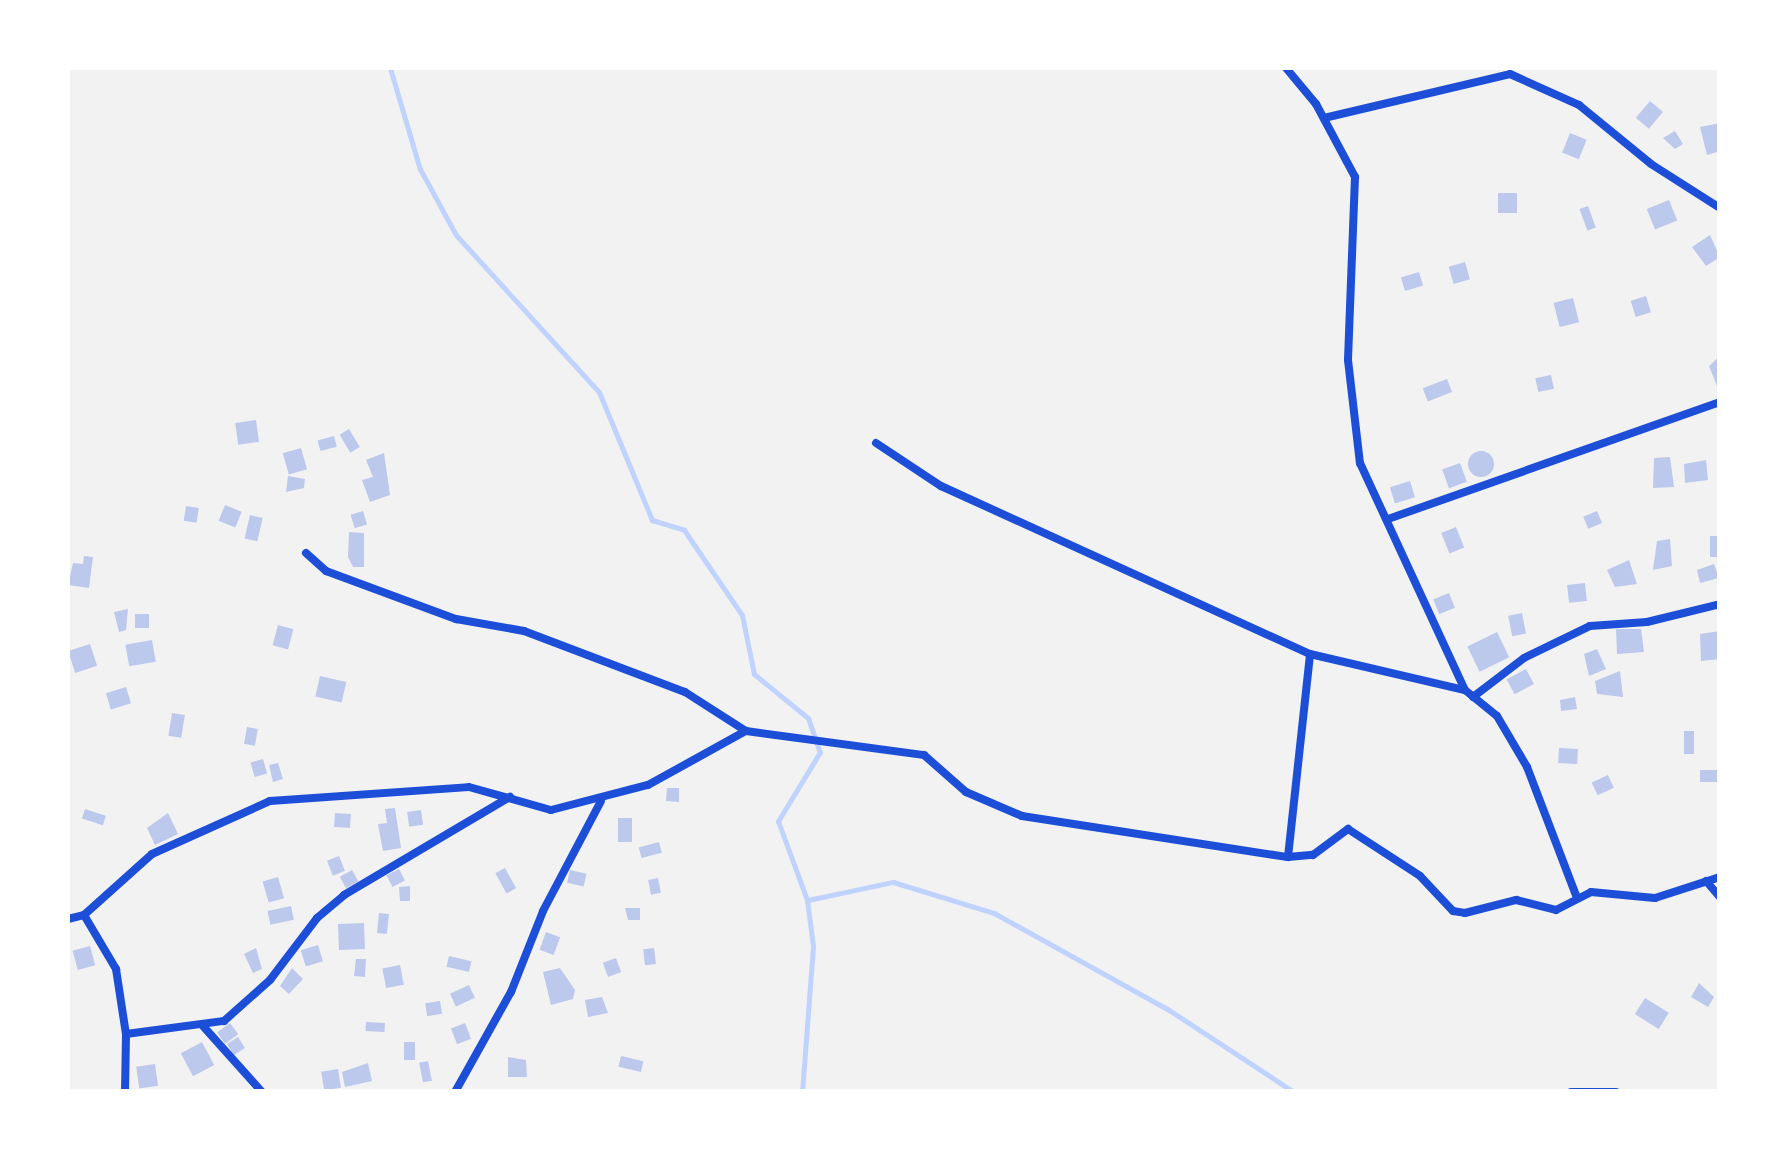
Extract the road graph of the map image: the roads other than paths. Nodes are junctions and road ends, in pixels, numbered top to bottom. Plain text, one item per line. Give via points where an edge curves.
1 (1286, 68) edge
2 (1324, 118) junction
3 (1720, 208) edge
4 (1720, 402) edge
5 (876, 442) dead end
6 (1388, 519) junction
7 (306, 553) dead end
8 (1717, 606) edge
9 (1310, 654) junction
10 (1469, 693) junction
11 (746, 731) junction
12 (510, 797) junction
13 (601, 801) junction
14 (1288, 857) junction
15 (1720, 877) edge
16 (1706, 882) junction
17 (1576, 895) junction
18 (1720, 897) edge
19 (84, 915) junction
20 (68, 919) edge
21 (203, 1026) junction
22 (126, 1034) junction
23 (125, 1092) edge
24 (262, 1092) edge
25 (455, 1092) edge
26 (1571, 1092) edge
27 (1616, 1092) edge

1 - 2 street
2 - 3 street via 1510,74 1578,105
2 - 6 street via 1353,168 1356,188 1351,427 1360,463
4 - 6 street
5 - 9 street via 941,486
6 - 10 street
7 - 11 street via 326,571 456,619 524,631 685,692
8 - 10 street via 1648,622 1590,626
9 - 10 street
9 - 14 street
10 - 17 street via 1497,716 1526,767
11 - 13 street via 648,785
11 - 14 street via 924,756 966,792 1022,816
12 - 13 street via 546,810 585,797
12 - 19 street via 442,787 378,798 270,802 134,865
12 - 21 street via 344,895 241,1009
13 - 25 street via 543,912 511,992
14 - 17 street via 1313,855 1348,828 1420,876 1453,912 1516,900 1556,910
15 - 16 street
16 - 17 street via 1655,898
16 - 18 street
19 - 20 street
19 - 22 street via 116,969
21 - 22 street
21 - 24 street
22 - 23 street
26 - 27 street

